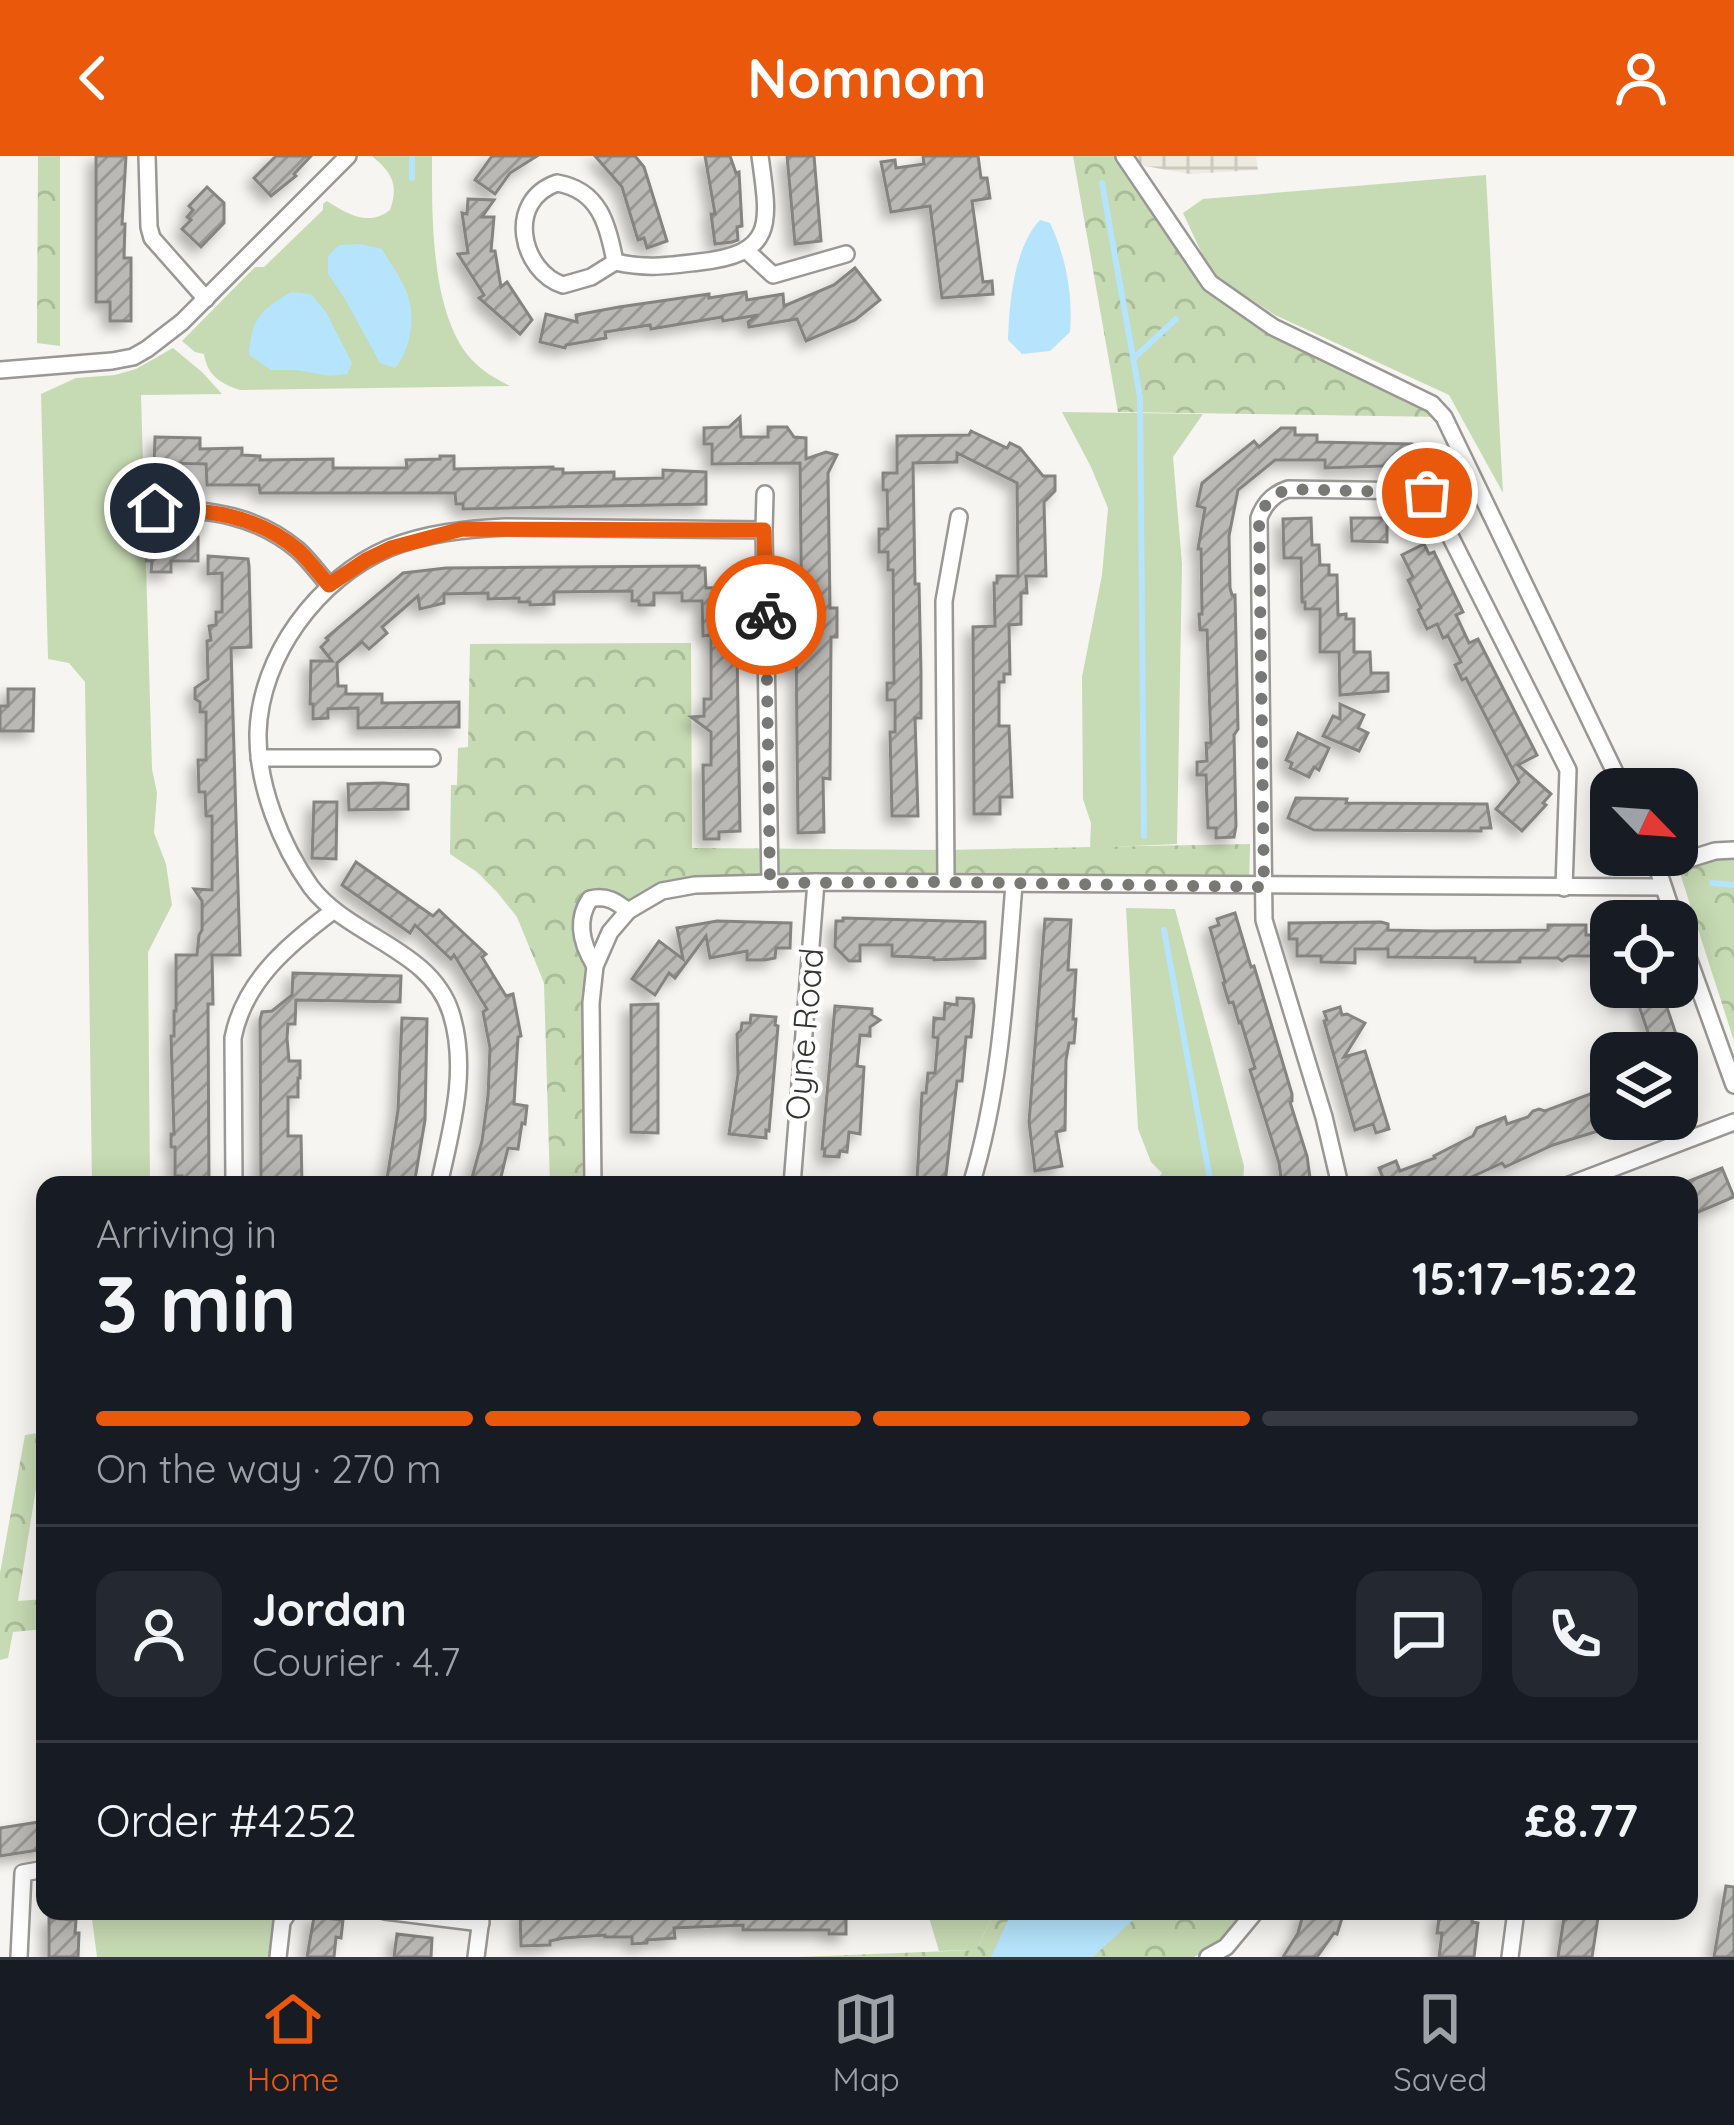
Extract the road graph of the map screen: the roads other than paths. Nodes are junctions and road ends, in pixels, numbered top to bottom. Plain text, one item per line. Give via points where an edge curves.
1 (147, 156) edge
2 (157, 156) edge
3 (348, 156) edge
4 (760, 156) edge
5 (1124, 156) edge
6 (147, 178) junction
7 (752, 246) junction
8 (846, 254) dead end
9 (615, 262) junction
10 (206, 298) junction
11 (0, 370) edge
12 (765, 494) dead end
13 (155, 508) dead end
14 (959, 518) dead end
15 (764, 530) junction
16 (329, 585) junction
17 (259, 758) junction
18 (432, 758) dead end
19 (1613, 768) edge
20 (1734, 850) edge
21 (1698, 854) edge
22 (1659, 876) edge
23 (816, 882) junction
24 (946, 882) junction
25 (770, 883) junction
26 (1014, 884) junction
27 (1264, 887) junction
28 (1663, 887) junction
29 (1564, 888) junction
30 (1668, 900) edge
31 (333, 911) junction
32 (628, 911) junction
33 (595, 966) junction
34 (1698, 985) edge
35 (1734, 1085) edge
36 (1734, 1122) edge
37 (234, 1176) edge
38 (441, 1176) edge
39 (593, 1176) edge
40 (793, 1176) edge
41 (973, 1176) edge
42 (1338, 1176) edge
43 (1593, 1176) edge
44 (36, 1871) edge
45 (283, 1920) edge
46 (481, 1920) edge
47 (1248, 1920) edge
48 (1515, 1920) edge
49 (20, 1957) edge
50 (278, 1957) edge
51 (476, 1957) edge
52 (1208, 1957) edge
53 (1510, 1957) edge

1 - 6 street
2 - 6 street
3 - 10 street
4 - 7 street via 766,203
5 - 19 street via 1210,283 1273,327 1444,417
6 - 10 street via 152,238
7 - 8 street via 773,275
7 - 9 street via 730,259 644,268
9 - 9 street via 587,194 557,183 529,202 525,236 552,281 592,277
10 - 11 street via 133,356
12 - 15 street
13 - 16 street via 241,518 299,551
14 - 24 street via 944,601
15 - 16 street via 462,529 391,548
15 - 25 street
16 - 17 street via 275,664 262,700
17 - 18 street
17 - 31 street via 283,838
20 - 21 street
22 - 28 street
23 - 24 street
23 - 25 street
23 - 40 street, Oyne Road
24 - 26 street
25 - 32 street via 662,891
26 - 27 street
26 - 41 street via 1003,1020
27 - 29 street
27 - 29 street via 1259,518 1288,489 1421,491 1432,498 1568,770
27 - 42 street via 1264,920
28 - 29 street
28 - 30 street
31 - 37 street via 263,974 236,1020
31 - 38 street via 419,968 451,1011 458,1086
32 - 33 street
32 - 33 street via 606,898 585,904 584,947
33 - 39 street
34 - 35 street
36 - 43 street
44 - 49 street via 17,1874
45 - 50 street
46 - 51 street
47 - 52 street
48 - 53 street

